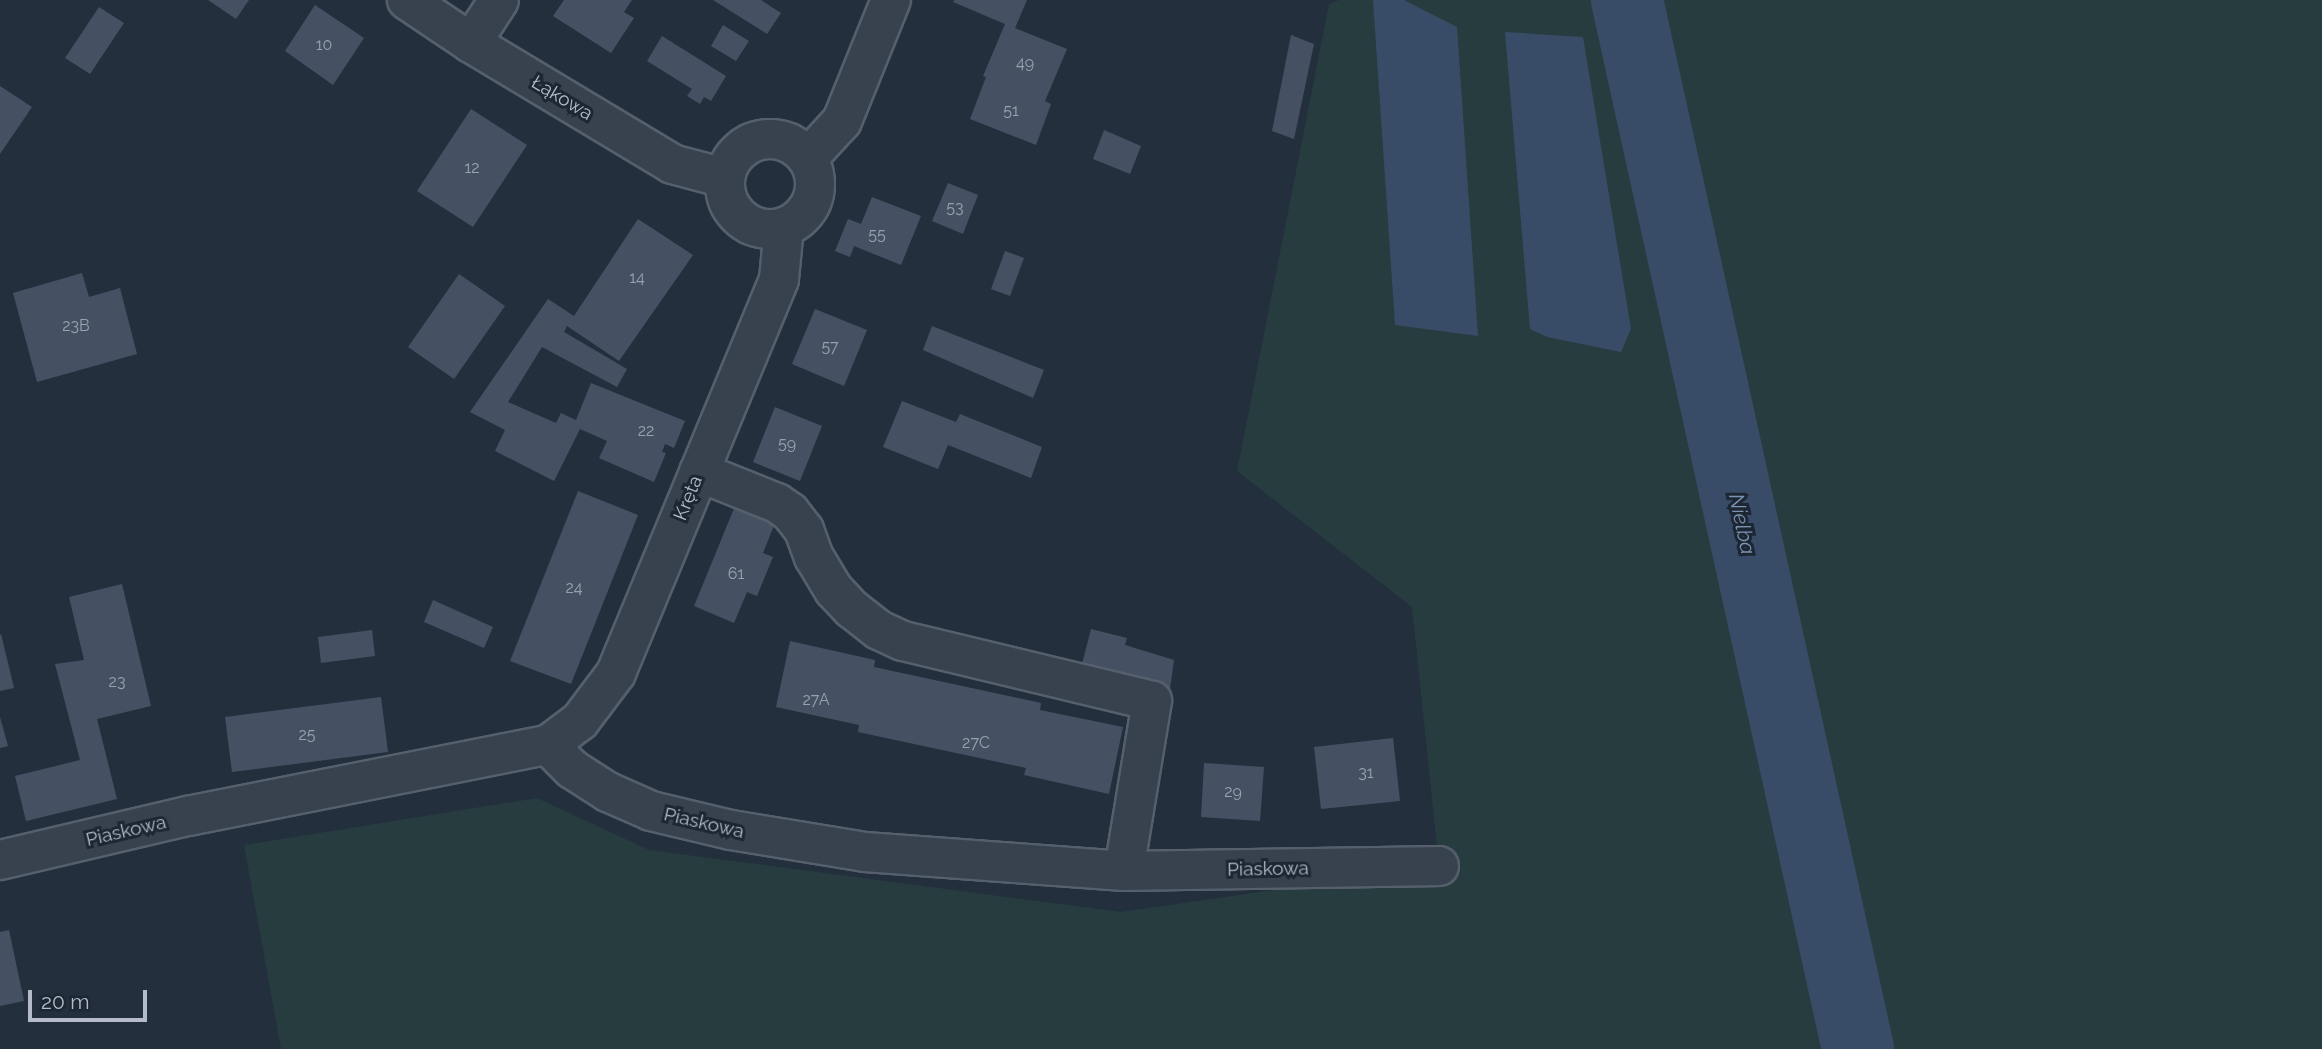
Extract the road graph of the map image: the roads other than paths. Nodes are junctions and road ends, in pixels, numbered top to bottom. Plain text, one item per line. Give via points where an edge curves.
1 (407, 0) edge
2 (499, 0) edge
3 (891, 0) edge
4 (471, 43) junction
5 (808, 158) junction
6 (725, 178) junction
7 (784, 228) junction
8 (699, 472) junction
9 (548, 745) junction
10 (0, 860) edge
11 (1439, 866) dead end
12 (1124, 871) junction

1 - 4 street, Łąkowa
2 - 4 street
3 - 5 street via 842,121
4 - 6 street, Łąkowa via 672,164
5 - 6 street via 783,140 768,138 752,142 730,162
5 - 7 street via 814,171 814,199 807,212
6 - 7 street via 725,193 741,219 769,230
7 - 8 street, Kręta via 779,279
8 - 9 street, Kręta via 616,673 580,721
8 - 12 street via 789,512 804,530 834,590 879,630 903,641 1152,701
9 - 10 street, Piaskowa
9 - 12 street, Piaskowa via 572,769 608,792 651,811 731,830 865,852
11 - 12 street, Piaskowa

